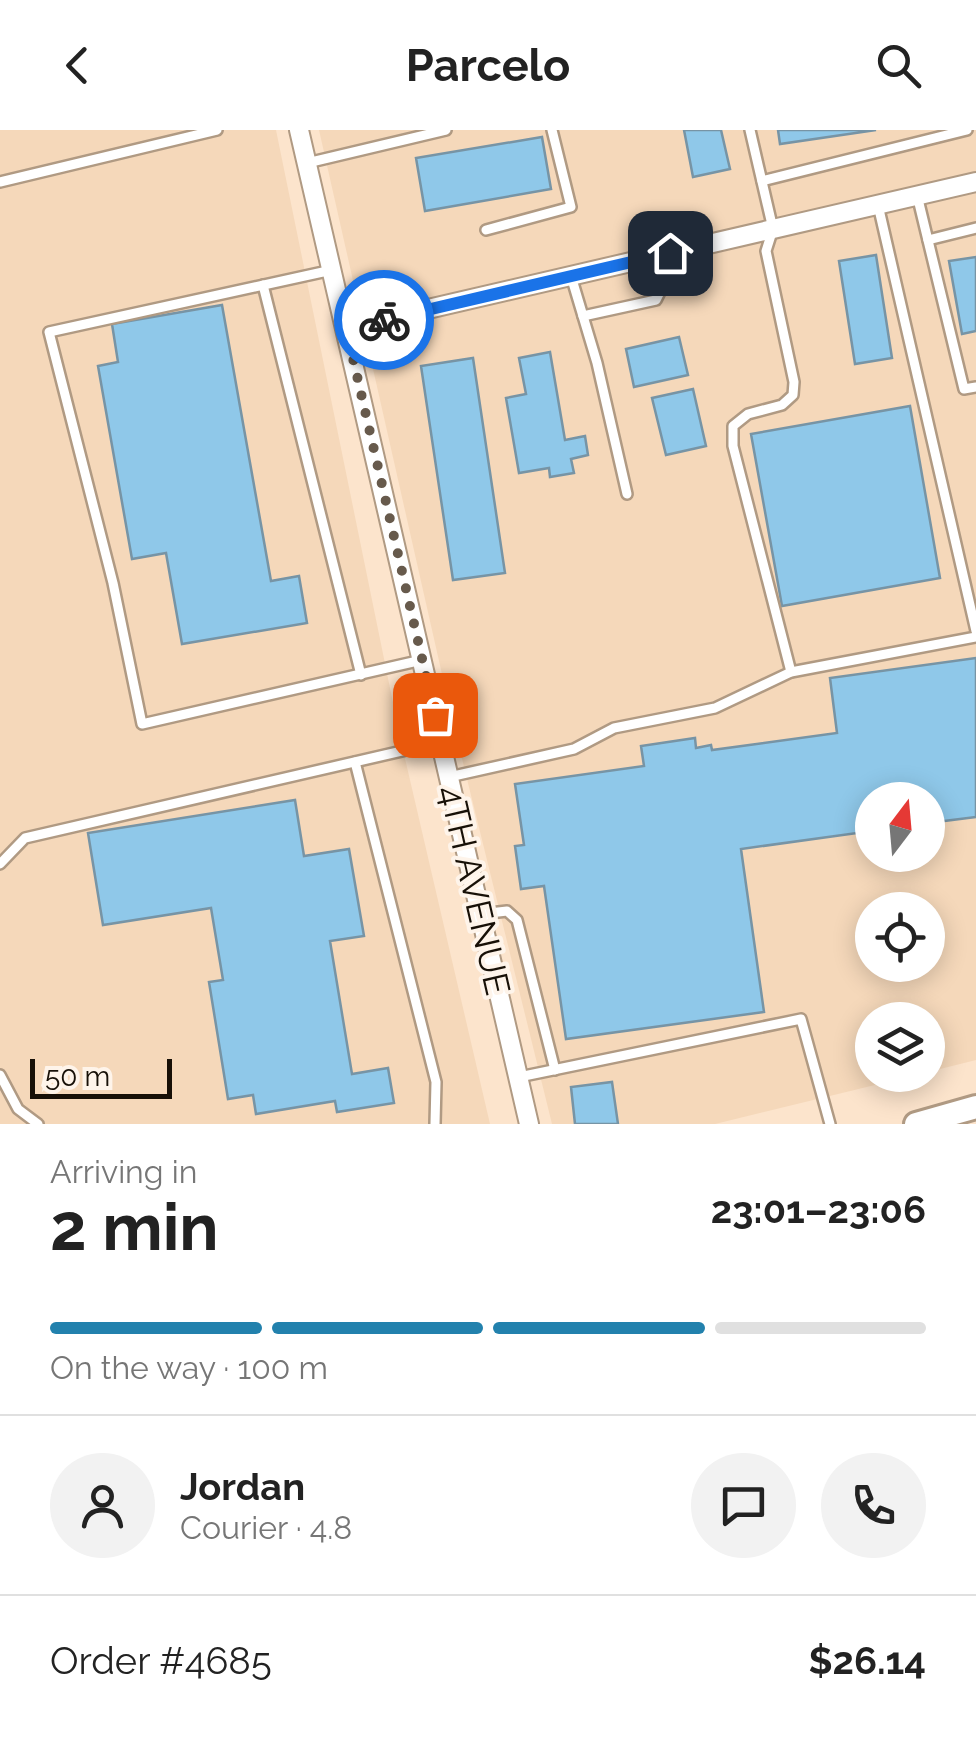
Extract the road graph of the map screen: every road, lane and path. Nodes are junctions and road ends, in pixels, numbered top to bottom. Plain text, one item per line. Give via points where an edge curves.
1 (217, 130) edge
2 (298, 130) edge
3 (446, 130) edge
4 (552, 130) edge
5 (750, 130) edge
6 (967, 130) edge
7 (306, 164) junction
8 (762, 181) junction
9 (0, 182) edge
10 (976, 182) edge
11 (917, 196) junction
12 (878, 204) junction
13 (976, 228) edge
14 (773, 229) junction
15 (486, 230) dead end
16 (928, 240) junction
17 (670, 253) junction
18 (332, 270) junction
19 (570, 276) junction
20 (263, 285) junction
21 (583, 316) junction
22 (346, 328) junction
23 (976, 387) edge
24 (627, 494) dead end
25 (976, 634) edge
26 (422, 660) junction
27 (792, 672) junction
28 (361, 674) junction
29 (441, 742) junction
30 (355, 762) junction
31 (449, 777) junction
32 (0, 864) edge
33 (480, 914) junction
34 (556, 1070) junction
35 (0, 1076) edge
36 (519, 1077) junction
37 (976, 1107) edge
38 (38, 1124) edge
39 (435, 1124) edge
40 (530, 1124) edge
41 (830, 1124) edge
42 (916, 1124) edge

1 - 9 lane
2 - 7 street, 4TH AVENUE
3 - 7 lane
4 - 15 lane via 571,207
5 - 8 lane
6 - 8 lane
7 - 18 street, 4TH AVENUE
8 - 14 lane
10 - 11 street
11 - 12 street
11 - 16 lane
12 - 14 street
12 - 25 lane
13 - 16 lane
14 - 17 street
14 - 27 lane via 766,251 793,396 782,406 748,414 734,426 733,446
16 - 23 lane via 964,389
17 - 19 street
17 - 21 lane via 656,300
18 - 20 lane
18 - 22 street, 4TH AVENUE
19 - 21 lane
19 - 22 street
20 - 28 lane
20 - 28 lane via 49,332 142,724
21 - 24 lane
22 - 26 street, 4TH AVENUE
25 - 27 lane
26 - 28 lane
26 - 29 street, 4TH AVENUE
27 - 31 lane via 715,708 614,728 574,749
29 - 30 lane
29 - 31 street, 4TH AVENUE
30 - 32 lane via 25,838
30 - 39 lane via 436,1082
31 - 33 street, 4TH AVENUE
33 - 34 lane via 507,911 517,920
33 - 36 street, 4TH AVENUE
34 - 36 lane
34 - 41 lane via 800,1020
35 - 38 lane via 18,1109
36 - 40 street, 4TH AVENUE
37 - 42 street

